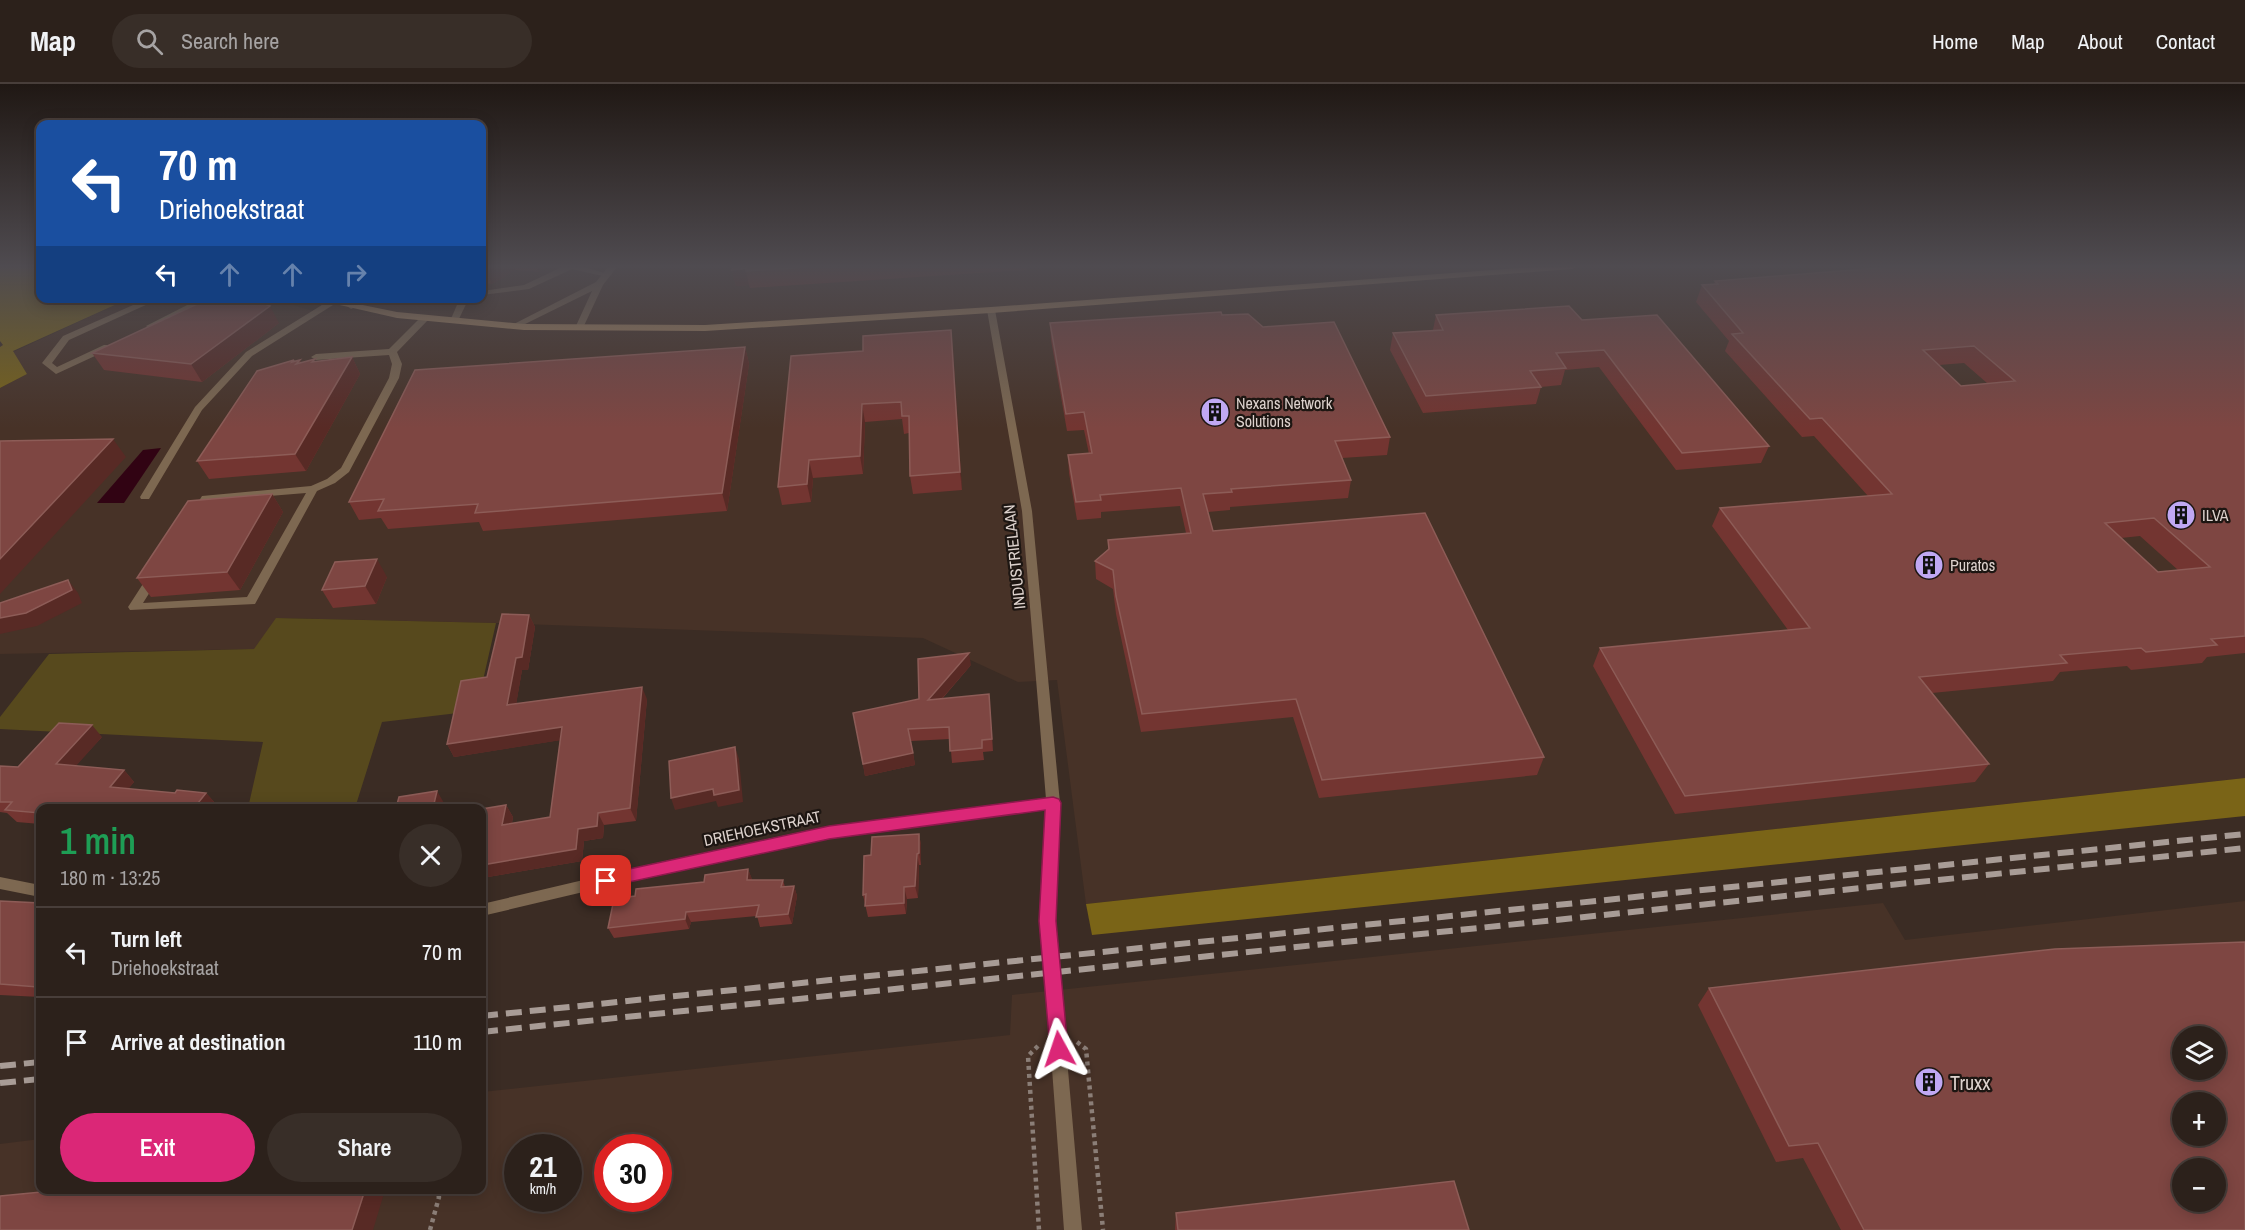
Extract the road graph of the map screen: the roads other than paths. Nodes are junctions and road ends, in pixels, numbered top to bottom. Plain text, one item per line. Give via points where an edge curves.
1 (106, 320) edge
2 (162, 320) edge
3 (302, 320) edge
4 (423, 320) edge
5 (449, 320) edge
6 (525, 320) edge
7 (582, 320) edge
8 (824, 320) edge
9 (993, 320) edge
10 (454, 321) joint
11 (514, 326) junction
12 (579, 328) junction
13 (138, 332) edge
14 (118, 342) edge
15 (392, 352) junction
16 (316, 357) edge
17 (313, 489) junction
18 (145, 497) dead end
19 (193, 518) edge
20 (160, 567) edge
21 (1053, 803) junction
22 (0, 883) edge
23 (36, 890) edge
24 (486, 909) edge
25 (1073, 1230) edge

1 - 14 street via 66,338 47,363 56,371
2 - 13 street
3 - 18 street via 249,354 198,409
4 - 15 street
5 - 10 street
6 - 11 street
7 - 12 street
8 - 12 street via 705,328
9 - 21 street, INDUSTRIELAAN via 1027,511
10 - 11 street
11 - 12 street
15 - 16 street
15 - 17 street via 397,364 394,378 345,470
17 - 19 street via 206,498
17 - 20 street via 251,601 134,607
21 - 24 street, DRIEHOEKSTRAAT via 829,832
21 - 25 street, INDUSTRIELAAN via 1048,921
22 - 23 street

